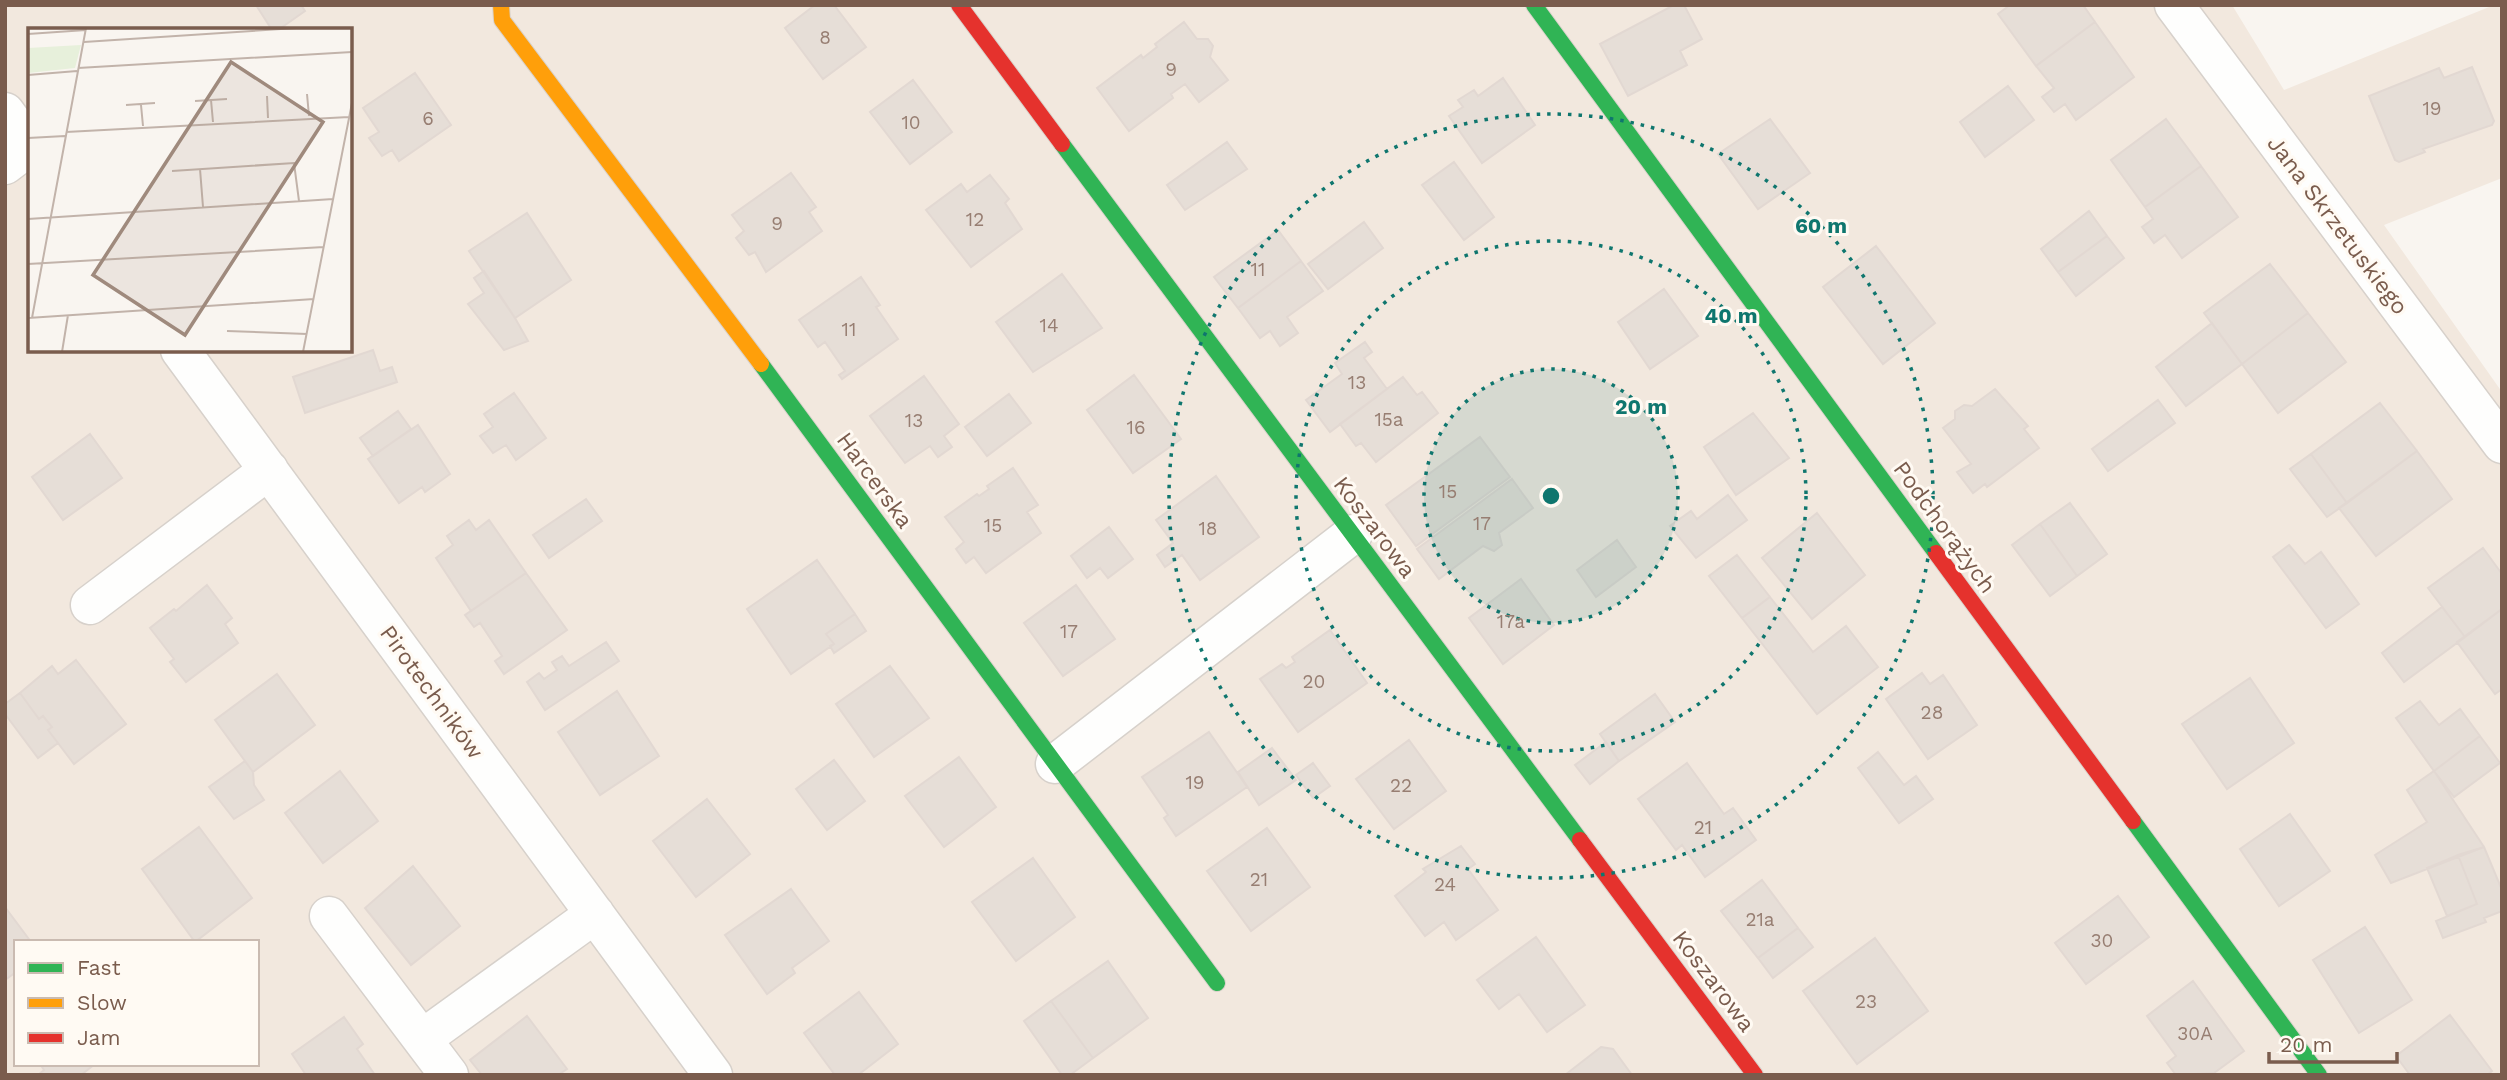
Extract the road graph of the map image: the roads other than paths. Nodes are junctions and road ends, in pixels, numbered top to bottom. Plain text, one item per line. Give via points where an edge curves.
1 (501, 5) edge
2 (959, 5) edge
3 (1534, 5) edge
4 (2174, 5) edge
5 (5, 112) edge
6 (28, 143) edge
7 (28, 148) edge
8 (5, 165) edge
9 (181, 352) edge
10 (2502, 444) edge
11 (269, 470) junction
12 (1353, 534) junction
13 (90, 605) dead end
14 (1055, 764) junction
15 (595, 914) junction
16 (329, 916) dead end
17 (1217, 982) dead end
18 (422, 1039) junction
19 (449, 1075) edge
20 (713, 1075) edge
21 (1755, 1075) edge
22 (2319, 1075) edge

1 - 14 street, Harcerska via 502,20 509,30
2 - 12 street, Koszarowa
3 - 22 street, Podchorążych
4 - 10 street, Jana Skrzetuskiego
5 - 6 street
7 - 8 street
9 - 11 street, Pirotechników
11 - 13 street
11 - 15 street, Pirotechników
12 - 14 street
12 - 21 street, Koszarowa
14 - 17 street, Harcerska
15 - 18 street
15 - 20 street, Pirotechników
16 - 18 street
18 - 19 street

